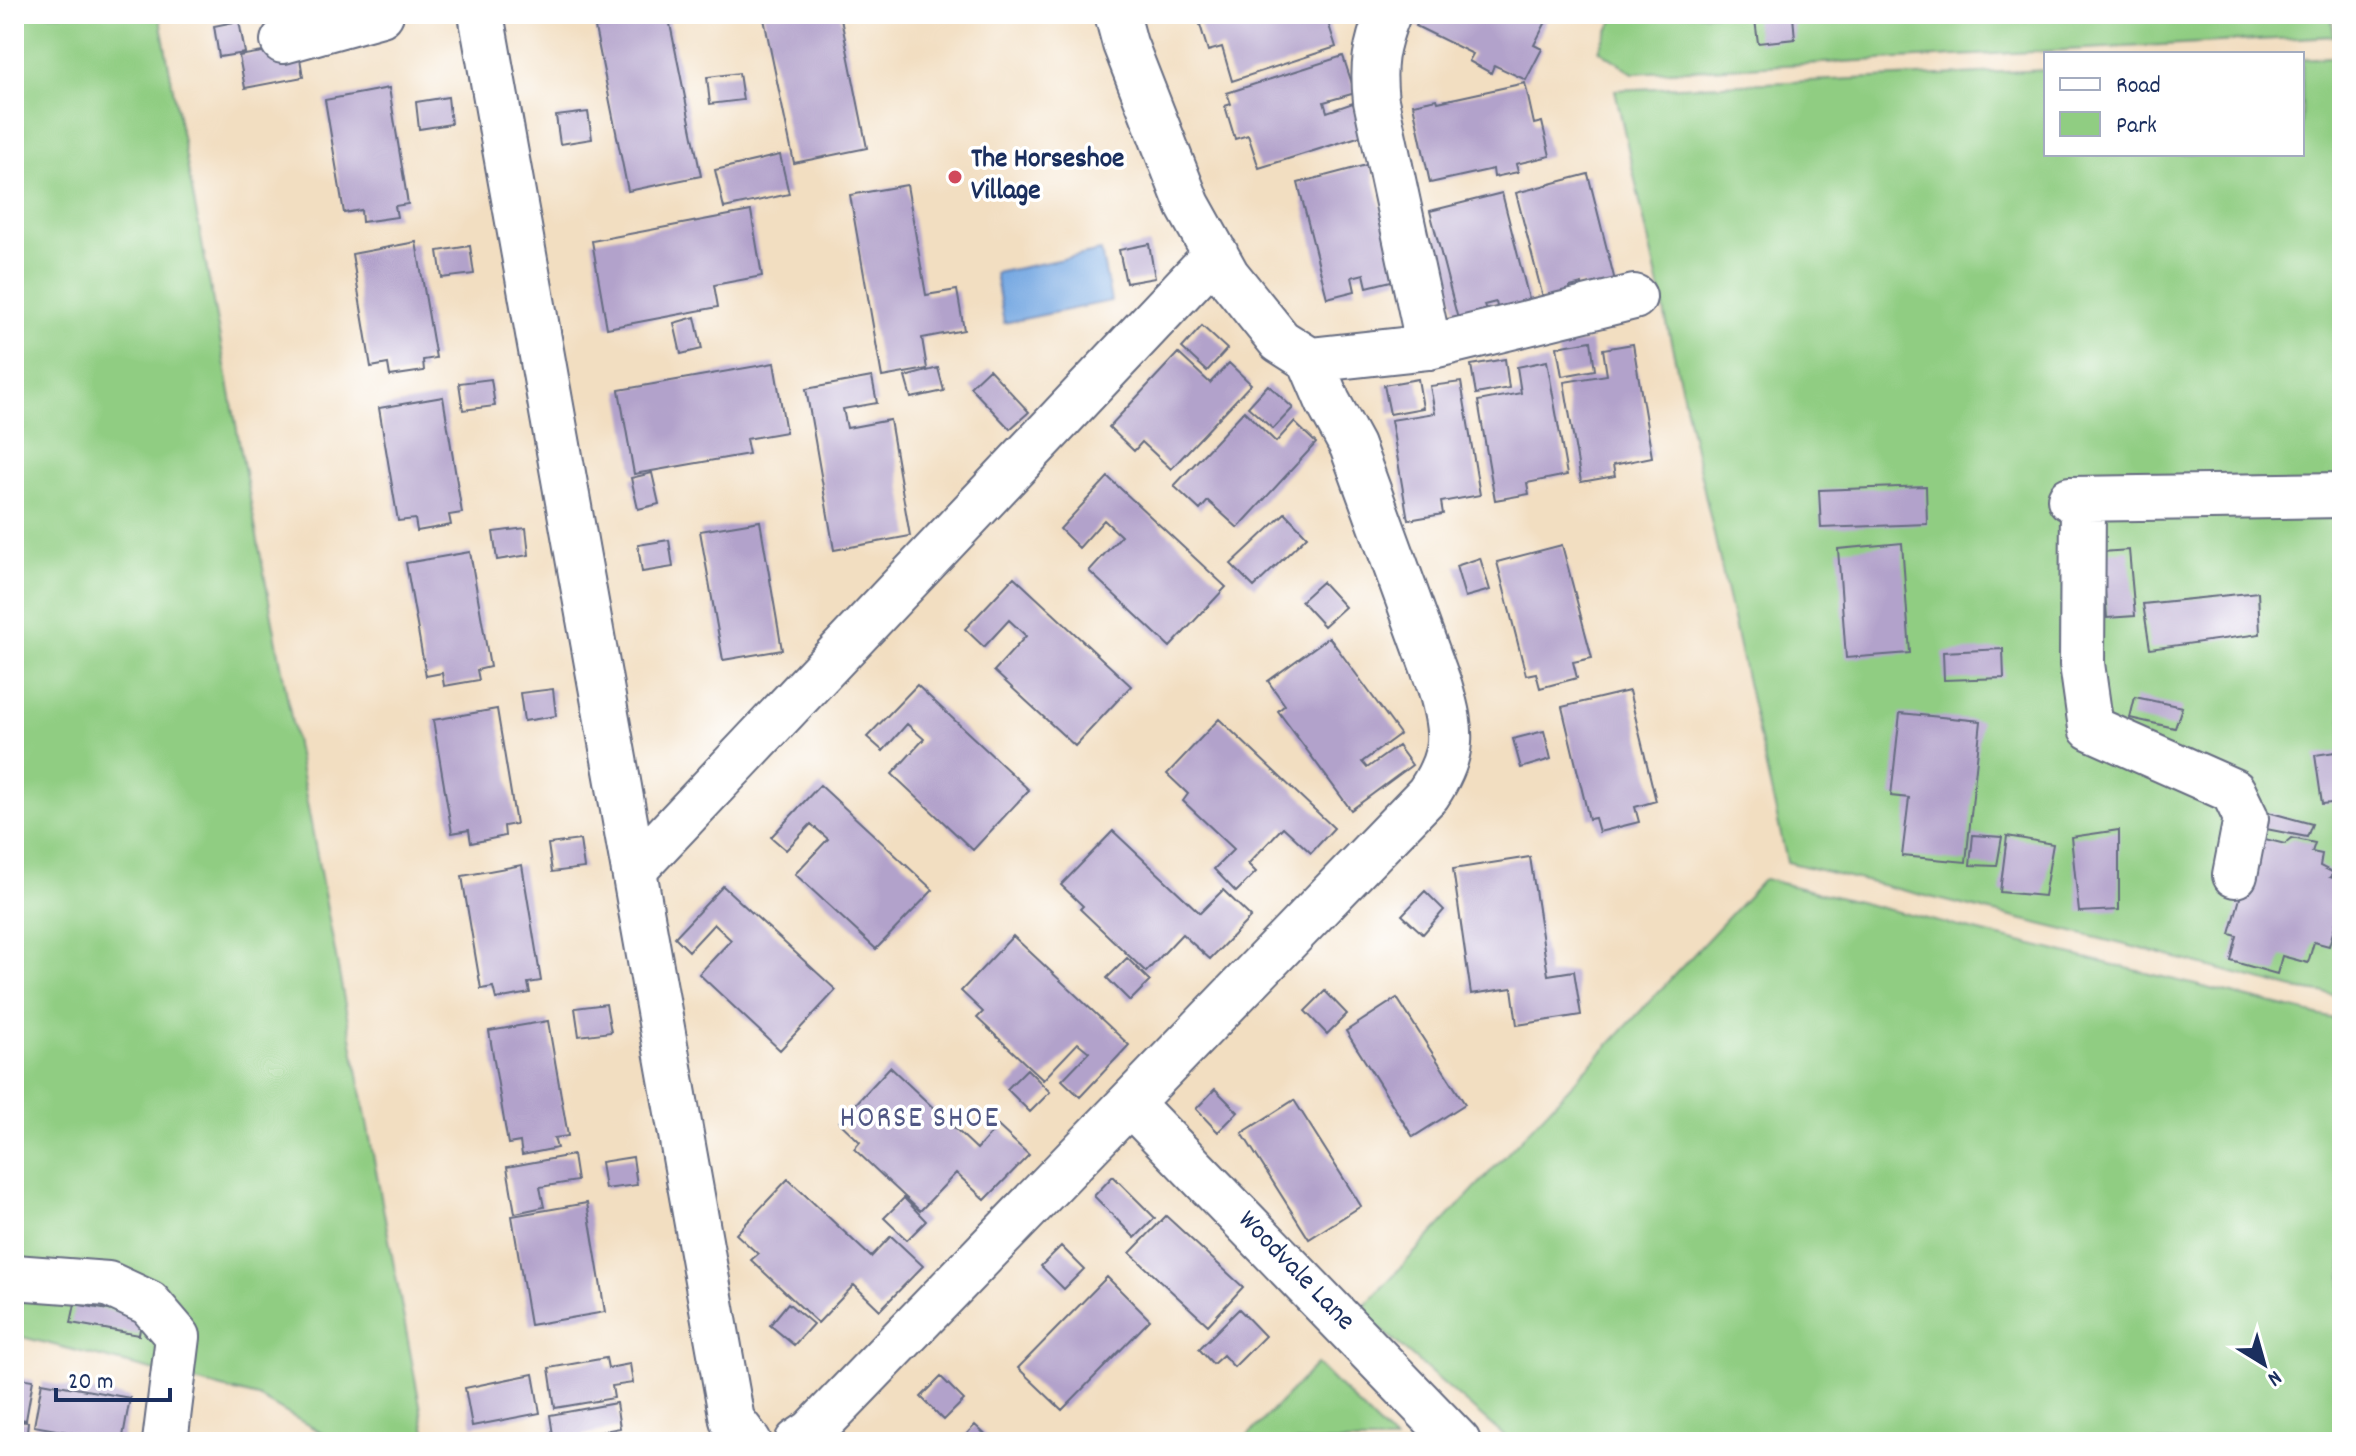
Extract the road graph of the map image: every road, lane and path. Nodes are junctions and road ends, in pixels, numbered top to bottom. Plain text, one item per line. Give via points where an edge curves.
1 (381, 14) edge
2 (481, 14) edge
3 (1117, 14) edge
4 (1388, 14) edge
5 (283, 41) dead end
6 (1216, 254) junction
7 (1634, 297) dead end
8 (1429, 347) junction
9 (1310, 360) junction
10 (2342, 495) edge
11 (634, 870) junction
12 (2235, 875) dead end
13 (1130, 1103) junction
14 (14, 1277) edge
15 (165, 1442) edge
16 (749, 1442) edge
17 (797, 1442) edge
18 (1458, 1442) edge

1 - 5 street
2 - 11 street
3 - 6 street via 1176,176
4 - 8 street via 1372,73
6 - 9 street via 1280,341
6 - 11 street
7 - 8 street
8 - 9 street
9 - 13 street via 1352,446 1440,687 1449,717 1443,771 1428,794
10 - 12 street via 2076,499 2082,664 2091,728 2233,791 2246,818
11 - 16 street via 732,1420
13 - 17 street
13 - 18 street, Woodvale Lane
14 - 15 street via 108,1284 149,1303 178,1337

